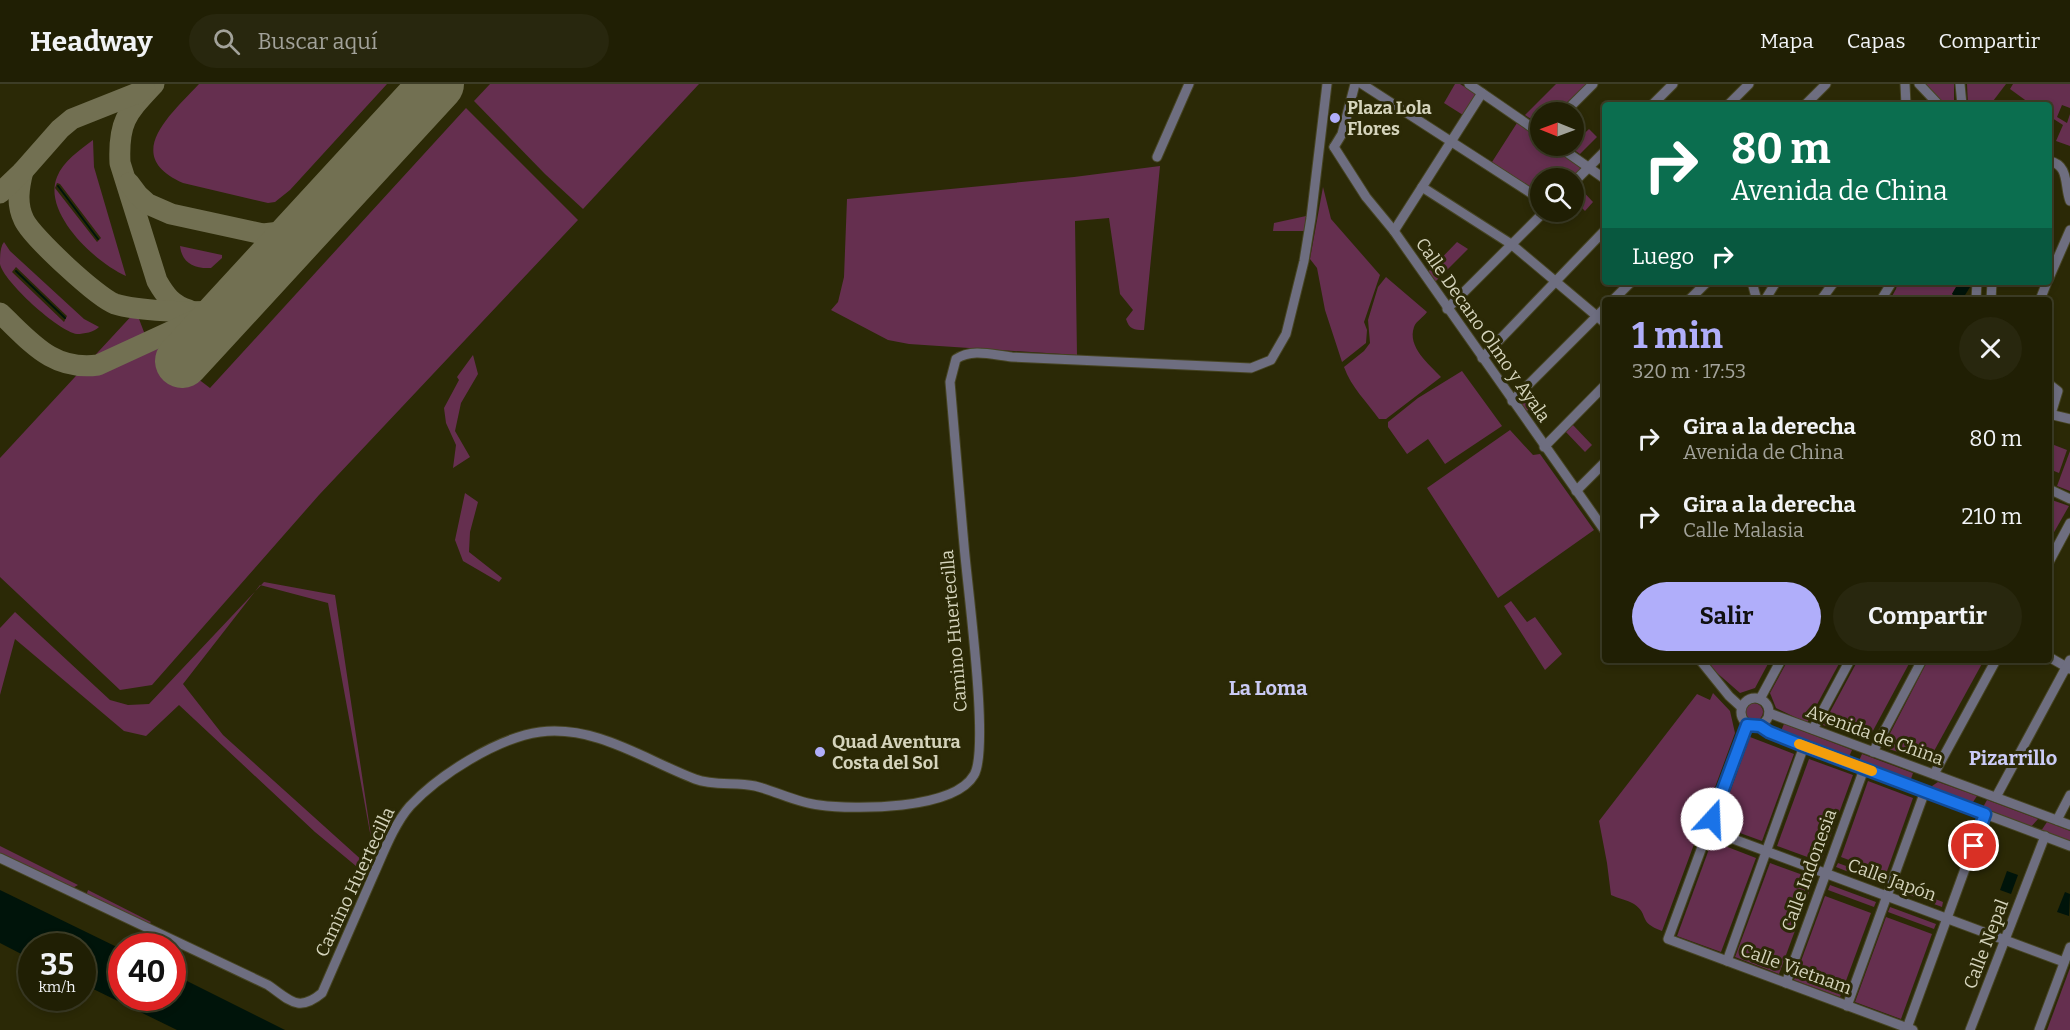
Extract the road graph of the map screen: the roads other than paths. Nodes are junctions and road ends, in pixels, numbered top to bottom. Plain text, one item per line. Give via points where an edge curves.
1 (1189, 84) edge
2 (1327, 84) edge
3 (1355, 84) edge
4 (1362, 84) edge
5 (1593, 84) edge
6 (1672, 84) edge
7 (1749, 84) edge
8 (1826, 84) edge
9 (1905, 84) edge
10 (1919, 84) edge
11 (1960, 84) edge
12 (1477, 88) edge
13 (1575, 102) edge
14 (1655, 102) edge
15 (1731, 102) edge
16 (1808, 102) edge
17 (1906, 102) edge
18 (1936, 102) edge
19 (1962, 102) edge
20 (1530, 126) edge
21 (1452, 141) junction
22 (1320, 144) junction
23 (1334, 147) junction
24 (1602, 154) edge
25 (1573, 156) edge
26 (1157, 158) dead end
27 (2052, 161) edge
28 (1589, 167) junction
29 (1584, 172) edge
30 (1602, 177) edge
31 (1422, 187) junction
32 (1530, 192) edge
33 (2070, 201) edge
34 (1534, 222) edge
35 (2070, 230) edge
36 (1394, 231) junction
37 (1602, 233) edge
38 (1511, 244) junction
39 (2066, 251) edge
40 (2052, 274) edge
41 (1556, 280) junction
42 (1628, 285) edge
43 (1704, 285) edge
44 (1616, 297) edge
45 (1692, 297) edge
46 (1447, 309) junction
47 (1601, 319) edge
48 (1482, 358) junction
49 (2052, 386) edge
50 (1602, 388) edge
51 (1512, 401) junction
52 (2052, 408) edge
53 (2052, 414) edge
54 (2070, 419) edge
55 (1544, 447) junction
56 (1602, 465) edge
57 (2052, 490) edge
58 (1576, 491) junction
59 (2070, 499) edge
60 (2070, 523) edge
61 (1602, 527) edge
62 (2052, 556) edge
63 (2052, 658) edge
64 (1702, 663) edge
65 (1779, 663) edge
66 (1848, 663) edge
67 (1920, 663) edge
68 (1994, 663) edge
69 (2069, 665) edge
70 (1760, 699) junction
71 (1741, 706) junction
72 (1769, 713) junction
73 (1747, 725) junction
74 (1760, 726) junction
75 (1813, 729) junction
76 (1804, 746) junction
77 (1873, 752) junction
78 (1864, 769) junction
79 (1934, 774) junction
80 (1925, 791) junction
81 (2070, 795) edge
82 (1996, 797) junction
83 (1985, 814) junction
84 (2057, 820) junction
85 (2070, 825) edge
86 (1708, 830) junction
87 (2045, 836) junction
88 (2070, 846) edge
89 (1767, 851) junction
90 (0, 858) edge
91 (1826, 873) junction
92 (1887, 896) junction
93 (1947, 919) junction
94 (2005, 940) junction
95 (2070, 946) edge
96 (1727, 961) junction
97 (2064, 962) junction
98 (1786, 983) junction
99 (1847, 1006) junction
100 (1910, 1029) edge
101 (1970, 1030) edge
102 (2039, 1030) edge

1 - 26 street
2 - 22 street
3 - 23 street via 1342,134
4 - 21 street
5 - 13 street
6 - 14 street
7 - 15 street
8 - 16 street
9 - 17 street
10 - 18 street
11 - 19 street
12 - 20 street
12 - 21 street
21 - 31 street
21 - 32 street
22 - 23 street
22 - 90 street, Camino Huertecilla via 1304,261 1286,334 1271,360 1251,368 975,352 956,359 950,382 980,751 975,774 963,787 913,804 873,808 816,805 753,786 698,780 610,742 575,732 539,732 489,747 409,807 387,844 322,993 302,1005 268,985
23 - 36 street, Calle Decano Olmo y Ayala via 1366,197
24 - 28 street
25 - 28 street
27 - 33 street via 2065,171
28 - 29 street
28 - 30 street
31 - 36 street
31 - 38 street
34 - 38 street
35 - 39 street
36 - 46 street, Calle Decano Olmo y Ayala
37 - 41 street
38 - 41 street
38 - 46 street
39 - 40 street
41 - 47 street
41 - 48 street
42 - 44 street
43 - 45 street
46 - 48 street, Calle Decano Olmo y Ayala
47 - 51 street
48 - 51 street, Calle Decano Olmo y Ayala
49 - 52 street via 2058,391
50 - 55 street
51 - 55 street, Calle Decano Olmo y Ayala
53 - 54 street
55 - 58 street, Calle Decano Olmo y Ayala
56 - 58 street
57 - 59 street
58 - 61 street, Calle Decano Olmo y Ayala
60 - 62 street
63 - 69 street
64 - 71 street
65 - 70 street
66 - 75 street
67 - 77 street
68 - 79 street
69 - 82 street
70 - 71 street via 1749,699
70 - 72 street
71 - 73 street via 1741,717
72 - 74 street
72 - 75 street, Avenida de China
73 - 74 street
73 - 86 street
74 - 76 street, Avenida de China
75 - 77 street, Avenida de China
76 - 78 street, Avenida de China
76 - 89 street
77 - 79 street, Avenida de China
78 - 80 street, Avenida de China
78 - 91 street, Calle Indonesia
79 - 82 street, Avenida de China
80 - 83 street, Avenida de China
80 - 92 street
81 - 84 street
82 - 84 street, Avenida de China
83 - 87 street, Avenida de China
83 - 93 street
84 - 85 street, Avenida de China
86 - 89 street, Calle Japón
86 - 96 street, Calle Vietnam via 1668,939
87 - 88 street, Avenida de China
87 - 94 street, Calle Nepal
89 - 91 street, Calle Japón
89 - 96 street
91 - 92 street, Calle Japón
91 - 98 street, Calle Indonesia
92 - 93 street, Calle Japón
92 - 99 street
93 - 94 street, Calle Japón
93 - 100 street
94 - 97 street, Calle Japón
94 - 101 street, Calle Nepal
95 - 97 street
96 - 98 street, Calle Vietnam
97 - 102 street
98 - 99 street, Calle Vietnam
99 - 100 street, Calle Vietnam

